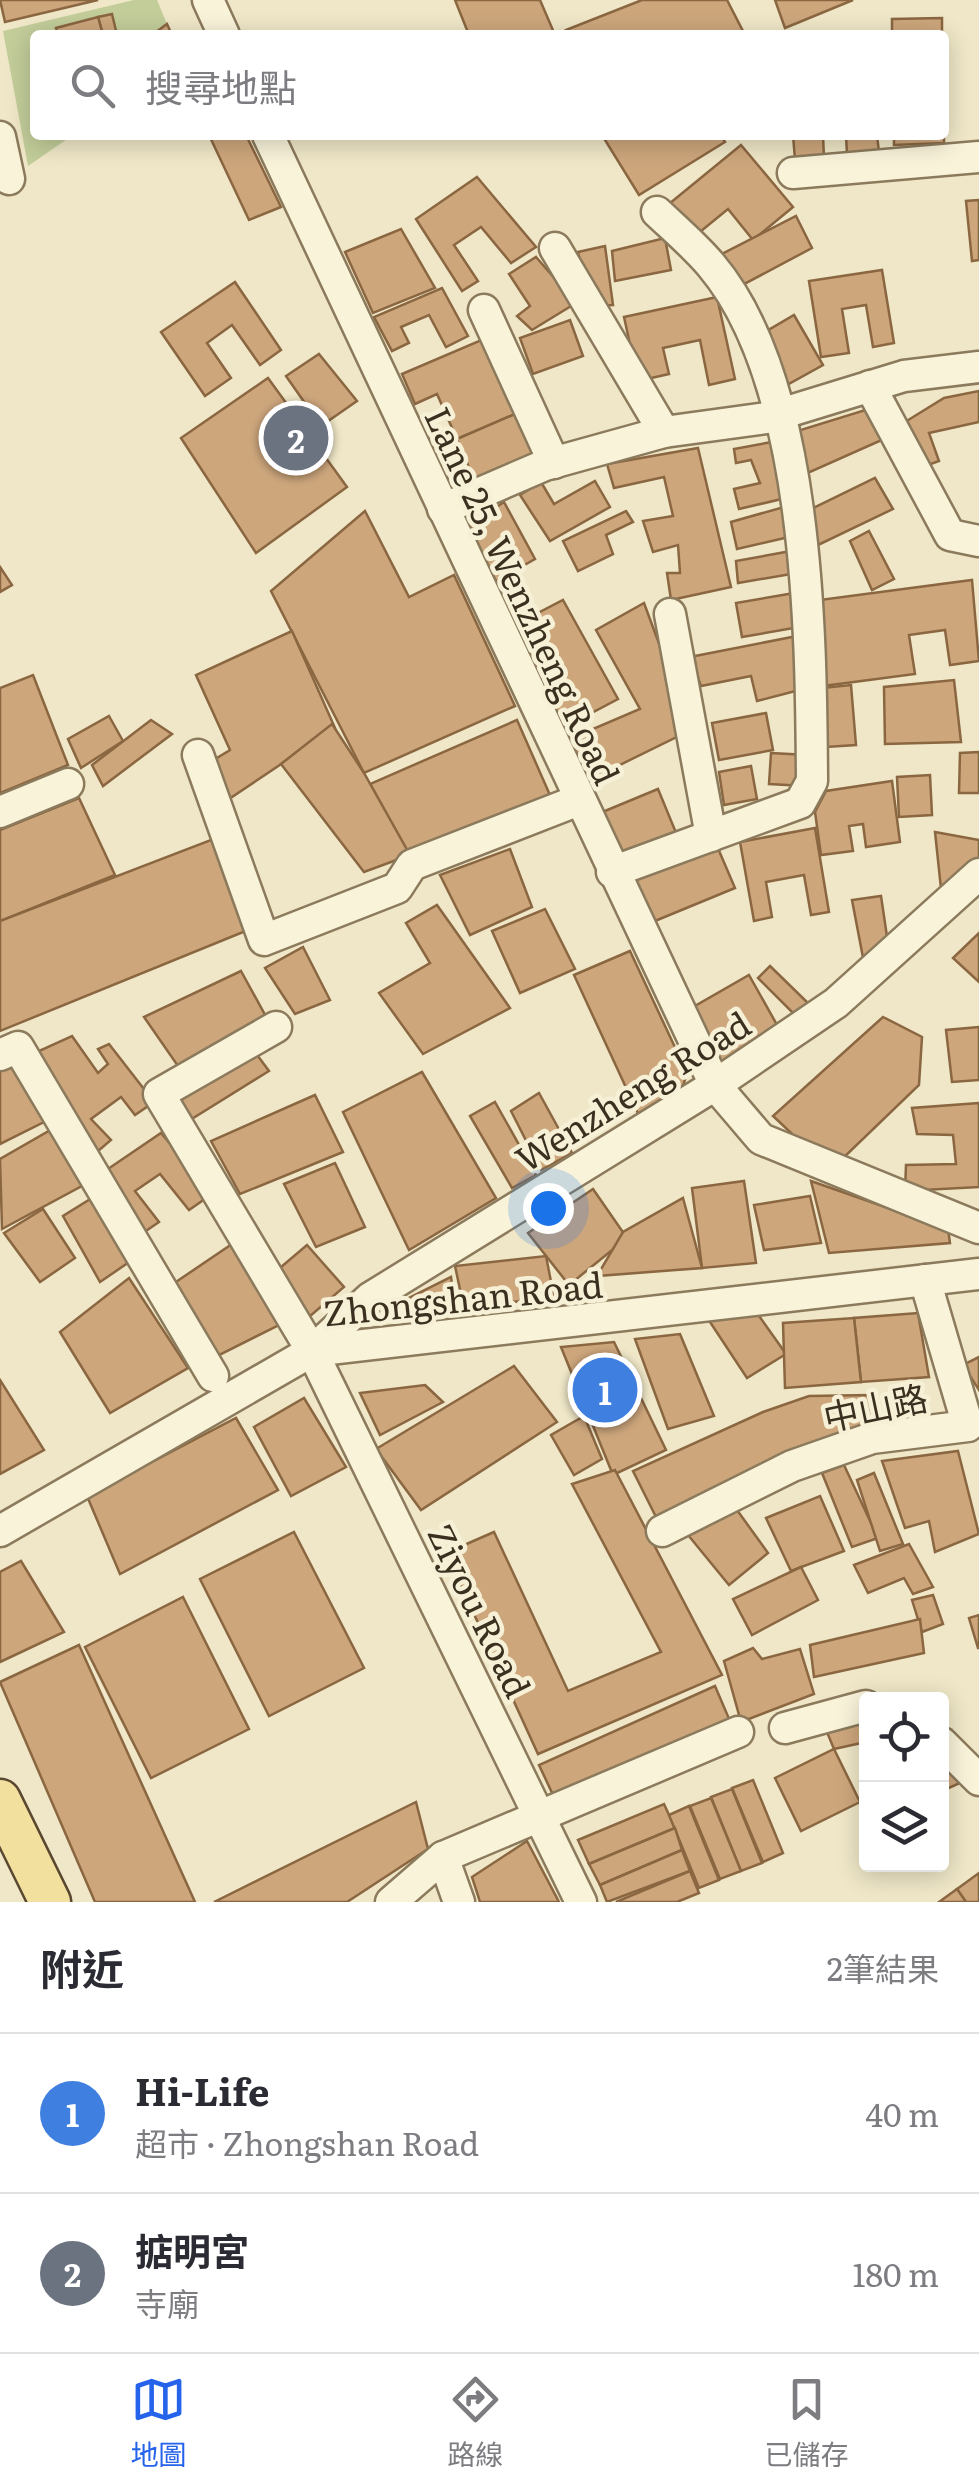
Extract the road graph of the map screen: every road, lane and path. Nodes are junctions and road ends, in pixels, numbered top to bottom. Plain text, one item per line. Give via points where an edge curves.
1 (208, 0) edge
2 (222, 30) edge
3 (0, 137) edge
4 (270, 140) edge
5 (979, 158) edge
6 (793, 173) dead end
7 (9, 179) dead end
8 (657, 212) dead end
9 (555, 248) dead end
10 (484, 310) dead end
11 (979, 367) edge
12 (870, 386) junction
13 (778, 414) junction
14 (664, 432) junction
15 (554, 463) junction
16 (443, 509) junction
17 (979, 541) edge
18 (670, 614) dead end
19 (198, 755) dead end
20 (68, 784) dead end
21 (579, 800) junction
22 (0, 812) edge
23 (711, 836) junction
24 (612, 872) junction
25 (979, 874) edge
26 (276, 1027) dead end
27 (0, 1055) edge
28 (715, 1085) junction
29 (979, 1228) edge
30 (979, 1274) edge
31 (926, 1280) junction
32 (312, 1351) junction
33 (213, 1376) dead end
34 (0, 1532) edge
35 (662, 1532) dead end
36 (859, 1708) edge
37 (785, 1728) dead end
38 (738, 1732) dead end
39 (949, 1750) edge
40 (979, 1780) edge
41 (0, 1800) edge
42 (538, 1814) junction
43 (443, 1858) junction
44 (50, 1902) edge
45 (392, 1902) edge
46 (458, 1902) edge
47 (581, 1902) edge

1 - 2 street
3 - 7 street
4 - 16 street, Lane 25, Wenzheng Road
5 - 6 street
8 - 13 street via 713,267 752,336
9 - 14 street
10 - 15 street
11 - 12 street
12 - 13 street
12 - 17 street via 950,534
13 - 14 street
13 - 23 street via 810,615 812,781 800,803
14 - 15 street
15 - 16 street
16 - 21 street, Lane 25, Wenzheng Road
18 - 23 street
19 - 21 street via 264,940 397,888 412,865
20 - 22 street
21 - 24 street, Lane 25, Wenzheng Road
23 - 24 street
24 - 28 street, Lane 25, Wenzheng Road
25 - 28 street, Wenzheng Road via 836,1003
26 - 32 street, Ziyou Road via 159,1094
27 - 33 street via 18,1048
28 - 29 street, Lane 25, Wenzheng Road via 761,1139
28 - 32 street, Wenzheng Road via 370,1298
30 - 31 street, Zhongshan Road
31 - 32 street, Zhongshan Road
31 - 35 street, 中山路 via 968,1426 872,1438 792,1466
32 - 34 street, Zhongshan Road
32 - 42 street, Ziyou Road
36 - 37 street
38 - 42 street
39 - 40 street
41 - 44 main road
42 - 43 street
42 - 47 street, Ziyou Road
43 - 45 street
43 - 46 street

